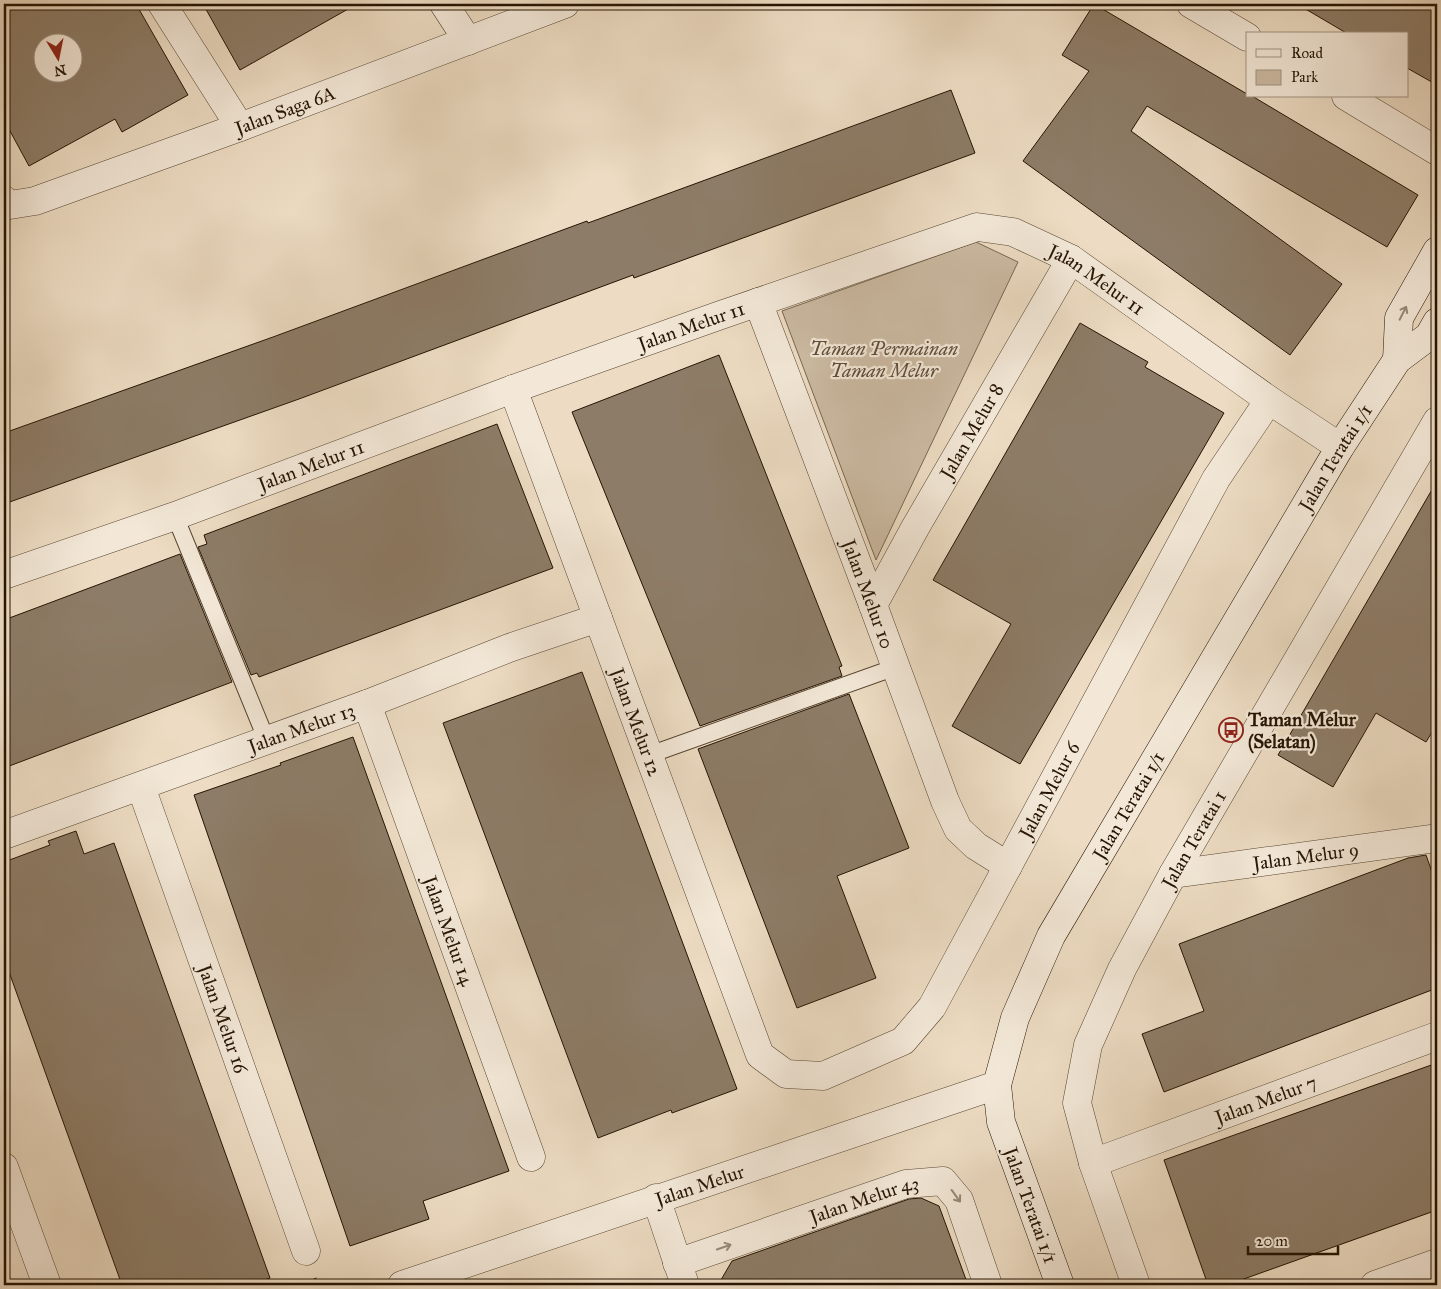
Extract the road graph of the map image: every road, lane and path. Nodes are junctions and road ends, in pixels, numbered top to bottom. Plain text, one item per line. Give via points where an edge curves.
1 (162, 4) edge
2 (444, 4) edge
3 (565, 4) edge
4 (1191, 4) edge
5 (1246, 36) edge
6 (468, 41) junction
7 (1349, 98) edge
8 (240, 127) junction
9 (1437, 151) edge
10 (4, 200) edge
11 (1437, 251) edge
12 (1071, 259) junction
13 (758, 302) junction
14 (1437, 322) edge
15 (1397, 360) junction
16 (513, 389) junction
17 (1269, 400) junction
18 (1437, 421) edge
19 (1340, 447) junction
20 (175, 516) junction
21 (4, 575) edge
22 (873, 605) junction
23 (598, 618) junction
24 (896, 667) junction
25 (367, 704) junction
26 (267, 741) junction
27 (649, 756) junction
28 (141, 787) junction
29 (4, 835) edge
30 (1437, 838) edge
31 (1008, 866) junction
32 (1173, 874) junction
33 (1437, 1036) edge
34 (760, 1055) joint
35 (997, 1085) junction
36 (531, 1157) dead end
37 (1093, 1163) junction
38 (4, 1167) edge
39 (656, 1198) junction
40 (306, 1251) dead end
41 (1437, 1263) edge
42 (681, 1274) edge
43 (47, 1285) edge
44 (402, 1285) edge
45 (988, 1285) edge
46 (1060, 1285) edge
47 (1136, 1285) edge
48 (1375, 1285) edge

1 - 8 street
2 - 6 street
3 - 6 street, Jalan Saga 6A
4 - 5 street
6 - 8 street, Jalan Saga 6A
7 - 9 street
8 - 10 street, Jalan Saga 6A via 35,201 10,205
15 -> 11 street via 1399,318
12 - 13 street, Jalan Melur 11 via 1013,232 977,227
12 - 17 street, Jalan Melur 11
12 - 22 street, Jalan Melur 8
13 - 16 street, Jalan Melur 11
13 - 22 street, Jalan Melur 10
14 - 15 street, Jalan Teratai 1/1 via 1429,336
15 - 19 street, Jalan Teratai 1/1
16 - 20 street, Jalan Melur 11
16 - 23 street, Jalan Melur 12
17 - 19 street, Jalan Melur 11
17 - 31 street, Jalan Melur 6 via 1216,479
18 - 32 street, Jalan Teratai 1
19 - 35 street, Jalan Teratai 1/1 via 1051,936 1015,1018
20 - 21 street, Jalan Melur 11
20 - 26 lane
22 - 24 street, Jalan Melur 10
23 - 25 street, Jalan Melur 13 via 509,648
23 - 27 street, Jalan Melur 12
24 - 27 lane
24 - 31 street, Jalan Melur 10 via 958,829 976,846
25 - 26 street, Jalan Melur 13
25 - 36 street, Jalan Melur 14
26 - 28 street, Jalan Melur 13
27 - 34 street, Jalan Melur 12
28 - 29 street, Jalan Melur 13
28 - 40 street, Jalan Melur 16
30 - 32 street, Jalan Melur 9
31 - 34 street, Jalan Melur 6 via 932,1007 904,1041 823,1076 786,1074
32 - 37 street, Jalan Teratai 1 via 1122,969 1088,1045 1077,1103
33 - 37 street, Jalan Melur 7
35 - 39 street, Jalan Melur
35 - 46 street, Jalan Teratai 1/1 via 1001,1122
37 - 47 street, Jalan Teratai 1
38 - 43 street
39 - 42 street, Jalan Melur 43
39 - 44 street, Jalan Melur
41 - 48 street
42 -> 45 street, Jalan Melur 43 via 906,1184 944,1181 960,1200

